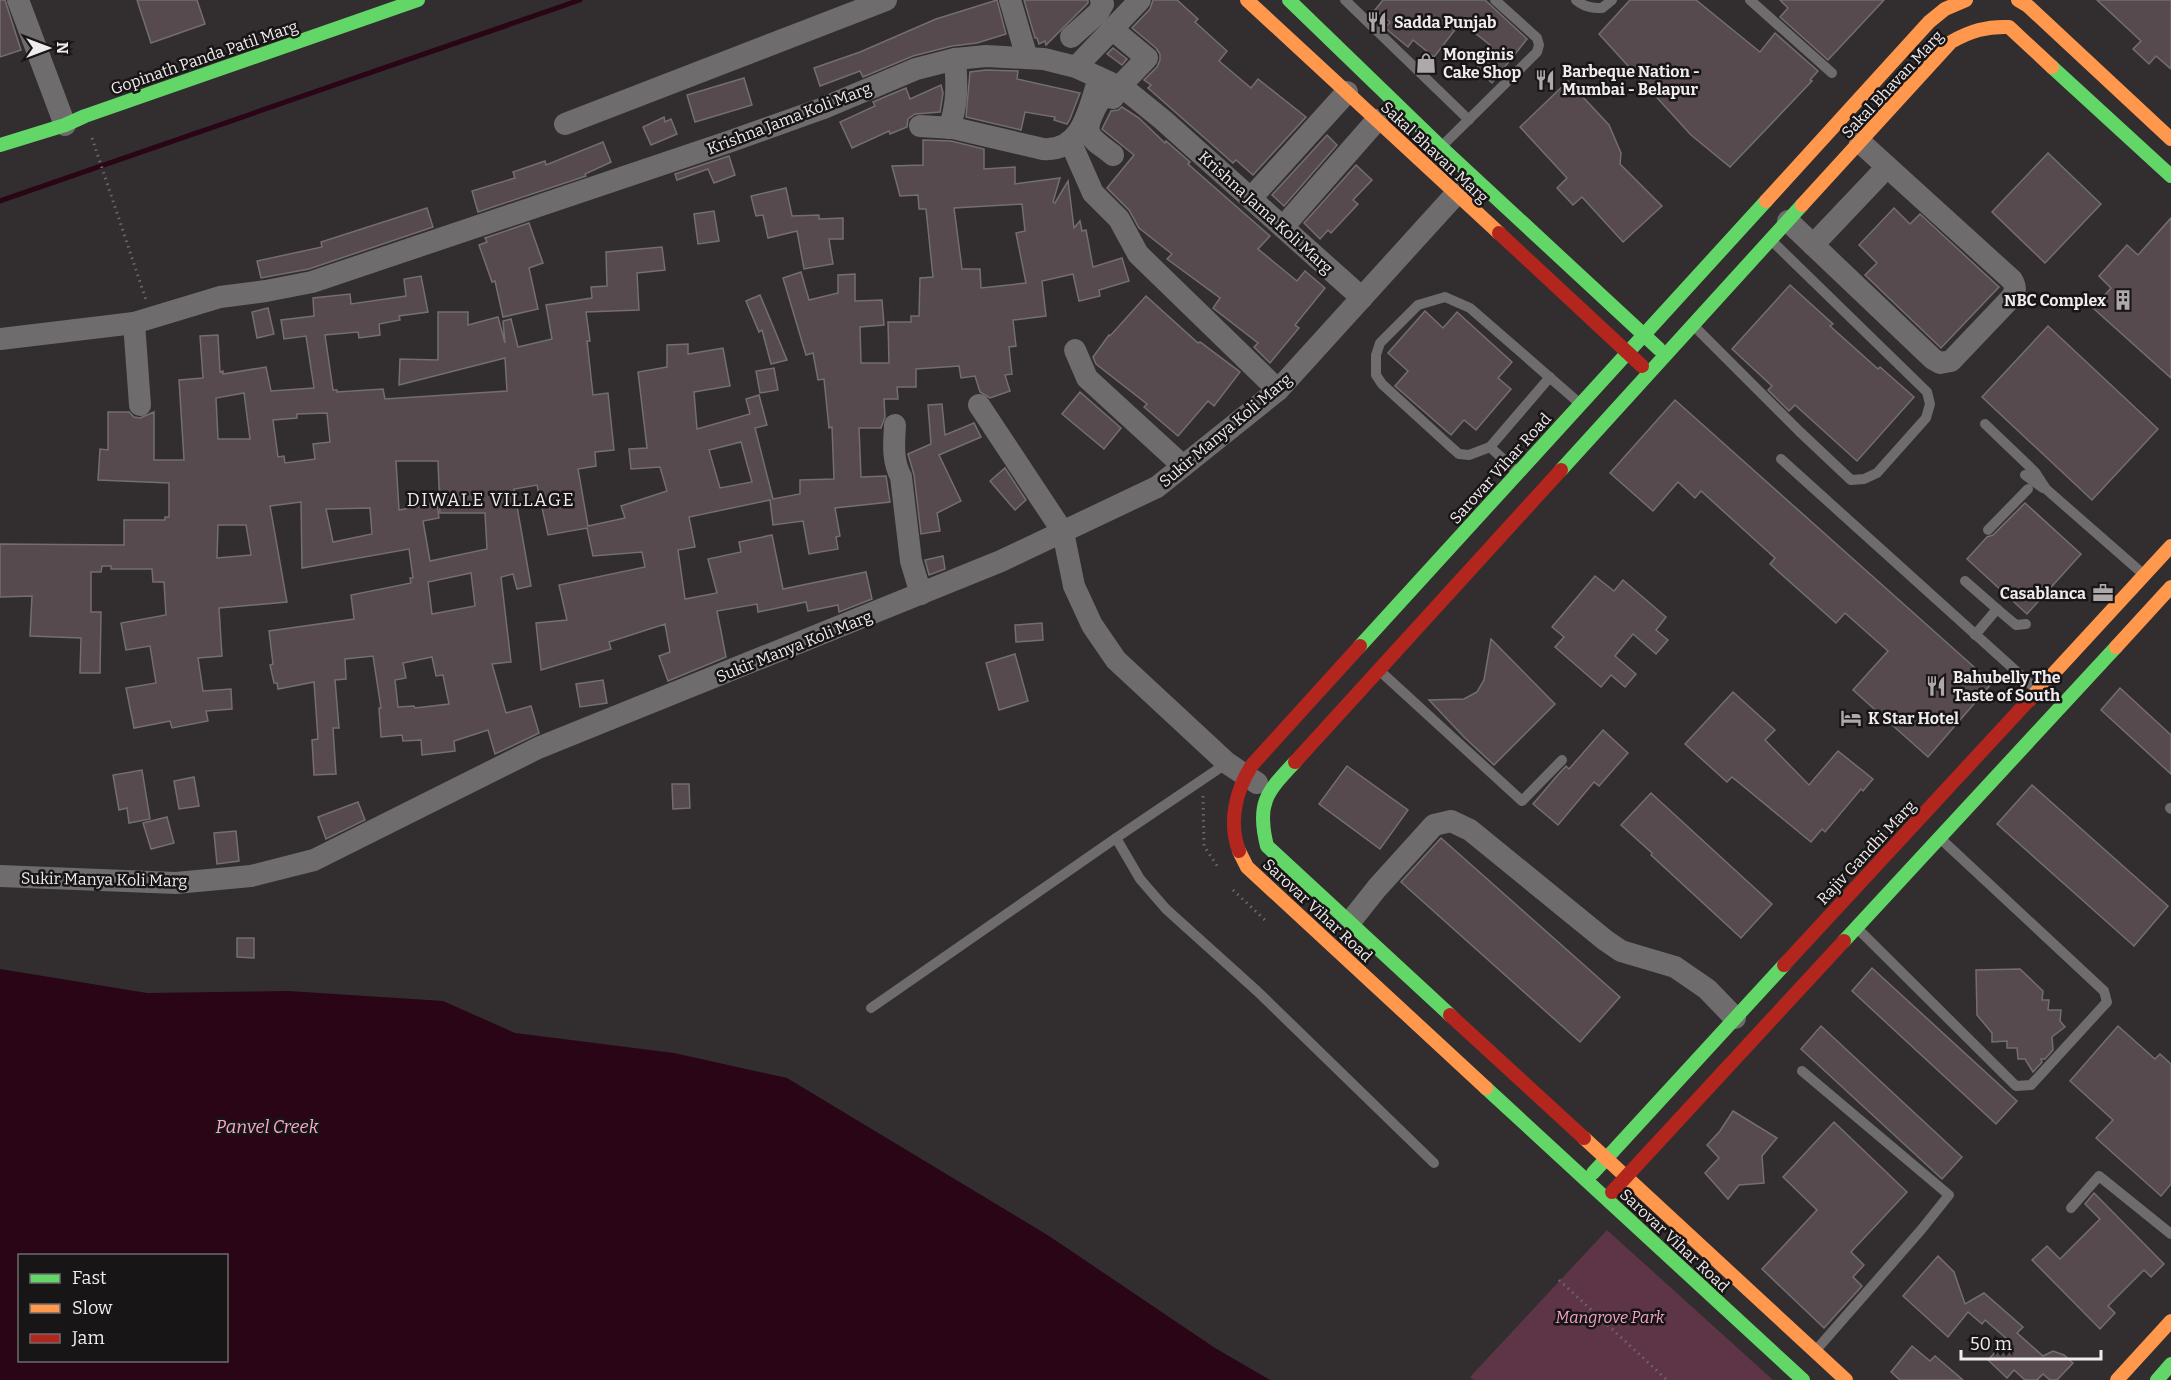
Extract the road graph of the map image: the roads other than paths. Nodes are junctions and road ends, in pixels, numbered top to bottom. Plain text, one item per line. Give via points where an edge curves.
1 (18, 0) edge
2 (418, 0) edge
3 (886, 0) edge
4 (1010, 0) edge
5 (1101, 0) edge
6 (1140, 0) edge
7 (1247, 0) edge
8 (1289, 0) edge
9 (1345, 0) edge
10 (1495, 0) edge
11 (1576, 0) edge
12 (1611, 0) edge
13 (1750, 0) edge
14 (1979, 0) edge
15 (2018, 0) edge
16 (1964, 14) edge
17 (1106, 36) junction
18 (1031, 49) junction
19 (955, 59) junction
20 (1076, 67) junction
21 (1832, 73) dead end
22 (1109, 82) junction
23 (1349, 95) junction
24 (1377, 120) junction
25 (1469, 120) junction
26 (565, 124) dead end
27 (65, 125) junction
28 (920, 126) dead end
29 (950, 128) junction
30 (2168, 131) edge
31 (1070, 141) junction
32 (1860, 142) junction
33 (0, 145) edge
34 (1441, 147) junction
35 (1113, 155) dead end
36 (1887, 167) junction
37 (1473, 176) junction
38 (2171, 176) edge
39 (1456, 194) junction
40 (1254, 201) junction
41 (1788, 221) junction
42 (1283, 226) junction
43 (1771, 239) junction
44 (1813, 245) junction
45 (1362, 298) junction
46 (143, 321) junction
47 (1693, 325) junction
48 (1644, 335) junction
49 (0, 339) edge
50 (1075, 350) dead end
51 (1628, 353) junction
52 (1666, 355) junction
53 (1650, 372) junction
54 (1550, 377) junction
55 (1278, 390) junction
56 (1581, 404) junction
57 (140, 405) dead end
58 (979, 405) dead end
59 (1985, 424) dead end
60 (896, 425) dead end
61 (1490, 447) junction
62 (1781, 459) dead end
63 (1183, 466) junction
64 (1518, 473) junction
65 (2025, 475) dead end
66 (2046, 489) junction
67 (1988, 530) dead end
68 (1063, 532) junction
69 (2171, 546) edge
70 (2159, 579) edge
71 (1965, 581) dead end
72 (921, 594) junction
73 (1997, 609) junction
74 (2026, 624) dead end
75 (1975, 634) junction
76 (1379, 669) junction
77 (2048, 700) junction
78 (1562, 760) dead end
79 (1236, 769) junction
80 (1269, 790) junction
81 (1116, 838) junction
82 (1940, 838) junction
83 (0, 876) edge
84 (1350, 922) junction
85 (1856, 928) junction
86 (871, 1008) dead end
87 (1736, 1018) junction
88 (1802, 1071) dead end
89 (1606, 1158) junction
90 (1434, 1163) dead end
91 (1626, 1177) junction
92 (1586, 1180) junction
93 (1606, 1199) junction
94 (2071, 1208) dead end
95 (2171, 1234) edge
96 (2171, 1322) edge
97 (1815, 1351) junction
98 (2171, 1365) edge
99 (1803, 1380) edge
100 (1846, 1380) edge
101 (2117, 1380) edge
102 (2157, 1380) edge

1 - 27 street
2 - 27 street, Gopinath Panda Patil Marg
3 - 26 street
4 - 18 street
5 - 17 street via 1098,13 1074,34
6 - 17 street
7 - 23 street, Sakal Bhavan Marg
8 - 34 street, Sakal Bhavan Marg
9 - 25 lane
10 - 25 lane via 1538,38 1539,45 1537,52
11 - 12 lane via 1582,5 1602,8
13 - 21 lane
14 - 16 street
15 - 30 street
16 - 32 street, Sakal Bhavan Marg via 1951,42
16 - 38 street via 2009,27
16 - 48 street, Sakal Bhavan Marg via 1936,10 1922,31
17 - 20 street
17 - 22 street via 1147,58
18 - 19 street, Krishna Jama Koli Marg
18 - 20 street, Krishna Jama Koli Marg
19 - 29 street via 956,110
19 - 46 street, Krishna Jama Koli Marg via 916,69 720,145 312,282 220,297
20 - 22 street, Krishna Jama Koli Marg
22 - 31 street via 1081,131
22 - 35 street via 1113,98 1104,96 1099,100 1087,127 1092,138
22 - 40 street, Krishna Jama Koli Marg via 1163,120
23 - 24 street, Sakal Bhavan Marg
23 - 40 street
24 - 39 street, Sakal Bhavan Marg
24 - 42 street
25 - 34 lane
27 - 33 street, Gopinath Panda Patil Marg
28 - 29 street
29 - 31 street via 1043,149 1056,149
31 - 55 street via 1094,193 1119,219 1138,254
32 - 36 street
32 - 41 street, Sakal Bhavan Marg
34 - 37 street, Sakal Bhavan Marg
36 - 44 street
36 - 44 street via 2012,280 2015,292 2004,306 1951,361 1940,363
37 - 39 street, Sukir Manya Koli Marg
37 - 48 street, Sakal Bhavan Marg
39 - 45 street, Sukir Manya Koli Marg
39 - 51 street, Sakal Bhavan Marg
40 - 42 street, Krishna Jama Koli Marg
41 - 43 street, Sakal Bhavan Marg
41 - 44 street
42 - 45 street, Krishna Jama Koli Marg
43 - 47 street, Sakal Bhavan Marg
43 - 47 lane via 1927,392 1930,404 1926,418 1877,473 1851,480
45 - 55 street, Sukir Manya Koli Marg
46 - 49 street
46 - 57 street
47 - 52 street, Sakal Bhavan Marg
48 - 51 street, Sakal Bhavan Marg
48 - 52 street, Sakal Bhavan Marg
50 - 63 street via 1087,378
51 - 53 street, Sakal Bhavan Marg
51 - 56 street, Sarovar Vihar Road
52 - 53 street, Sakal Bhavan Marg
53 - 76 street
54 - 56 lane
54 - 61 lane
54 - 61 lane via 1470,308 1445,297 1418,305 1380,343 1376,375 1382,384 1460,454 1469,455
55 - 63 street, Sukir Manya Koli Marg
56 - 64 street, Sarovar Vihar Road
58 - 68 street
59 - 66 lane via 2036,472
60 - 72 street via 896,467 901,477 911,561
61 - 64 lane
62 - 75 lane
63 - 68 street, Sukir Manya Koli Marg via 1157,487
64 - 79 street, Sarovar Vihar Road
65 - 66 lane
66 - 67 lane via 2024,487
66 - 70 lane
68 - 72 street, Sukir Manya Koli Marg
68 - 79 street via 1074,586 1092,625 1116,660
69 - 70 street, Rajiv Gandhi Marg
70 - 77 street, Rajiv Gandhi Marg
70 - 77 street, Rajiv Gandhi Marg
71 - 73 lane
72 - 83 street, Sukir Manya Koli Marg via 538,748 314,860 251,876 176,883
73 - 74 lane via 2016,625
73 - 75 lane
75 - 77 lane
76 - 78 lane via 1522,801
76 - 80 street
77 - 82 street, Rajiv Gandhi Marg
77 - 87 street, Rajiv Gandhi Marg
79 - 80 street
79 - 81 lane
79 - 92 street, Sarovar Vihar Road via 1235,838 1247,867
80 - 84 street, Sarovar Vihar Road via 1263,806 1267,846
81 - 86 lane
81 - 90 lane via 1140,879 1166,909 1257,991
82 - 85 street, Rajiv Gandhi Marg
82 - 85 lane via 2104,991 2107,1002 2031,1085 2016,1086
84 - 87 street via 1434,825 1450,821 1470,830 1621,951 1675,966 1707,989
84 - 89 street, Sarovar Vihar Road
85 - 91 street, Rajiv Gandhi Marg
87 - 89 street, Rajiv Gandhi Marg
88 - 97 lane via 1948,1195
89 - 91 street, Sarovar Vihar Road
89 - 92 street, Rajiv Gandhi Marg
91 - 93 street, Rajiv Gandhi Marg
91 - 97 street, Sarovar Vihar Road
92 - 93 street, Sarovar Vihar Road
93 - 99 street, Sarovar Vihar Road
94 - 95 lane via 2099,1176
96 - 101 street
97 - 100 street, Sarovar Vihar Road
98 - 102 street

